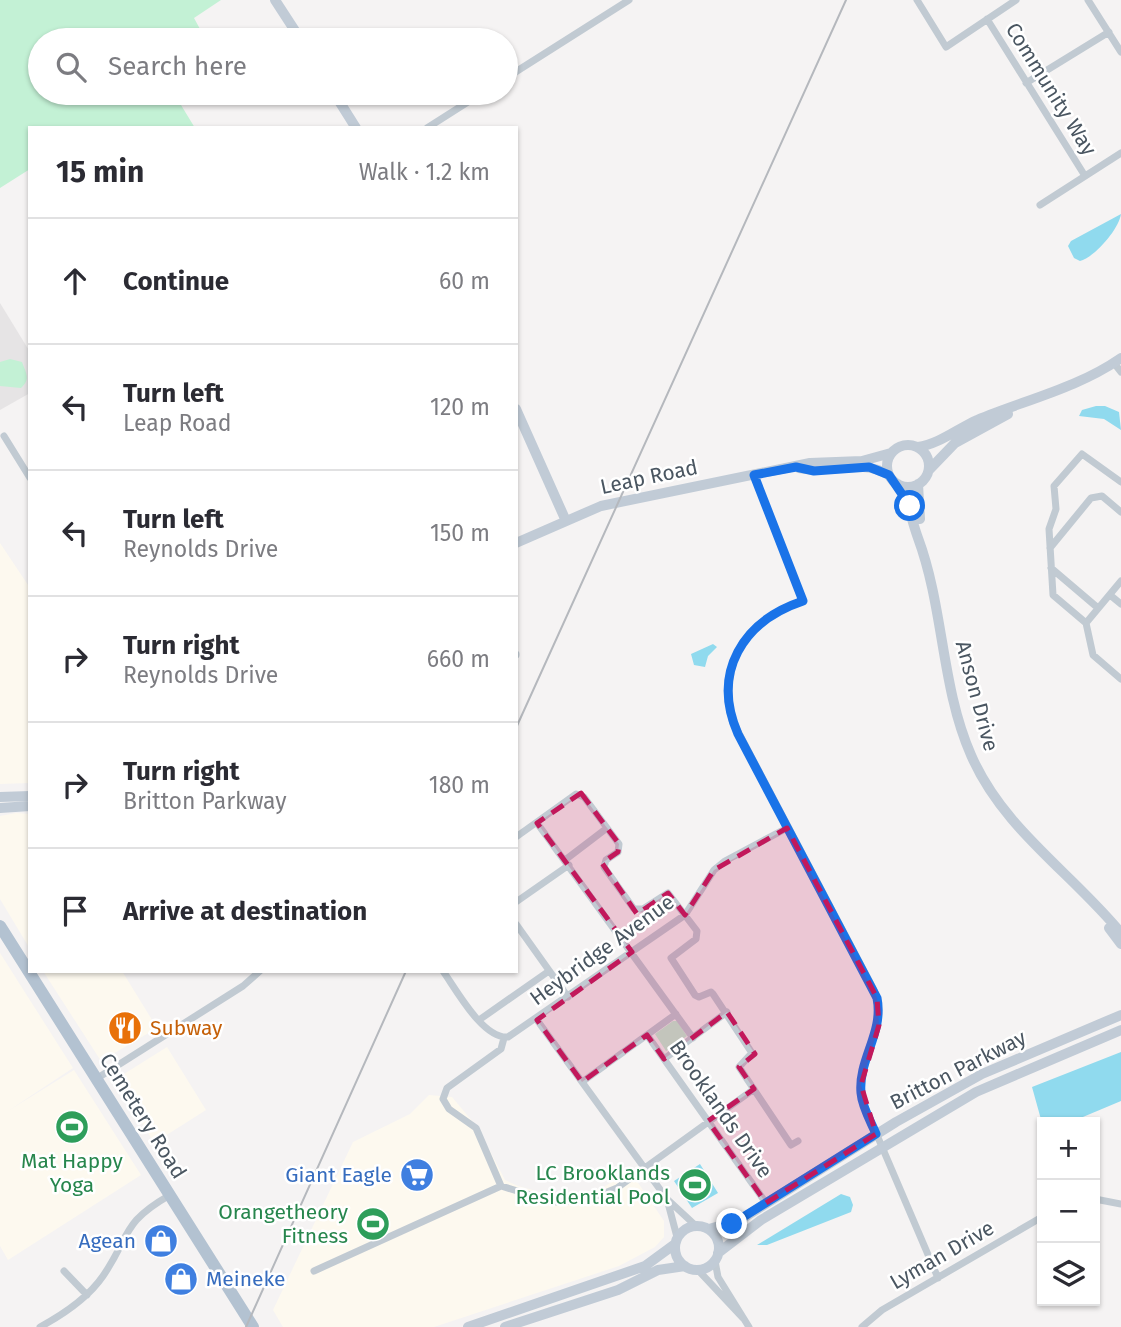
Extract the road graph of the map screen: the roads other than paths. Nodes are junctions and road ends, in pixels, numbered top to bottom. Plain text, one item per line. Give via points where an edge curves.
1 (275, 0) edge
2 (629, 0) edge
3 (917, 0) edge
4 (1017, 0) edge
5 (1088, 0) edge
6 (987, 19) junction
7 (292, 28) edge
8 (1109, 32) junction
9 (1121, 52) edge
10 (518, 70) edge
11 (1026, 83) junction
12 (342, 105) edge
13 (463, 105) edge
14 (355, 126) edge
15 (430, 126) edge
16 (1121, 153) edge
17 (1085, 176) junction
18 (1040, 205) dead end
19 (1119, 368) edge
20 (1025, 403) junction
21 (518, 413) edge
22 (4, 436) dead end
23 (918, 447) junction
24 (891, 453) junction
25 (796, 467) junction
26 (929, 470) junction
27 (28, 475) edge
28 (754, 475) junction
29 (889, 475) junction
30 (1121, 482) edge
31 (898, 484) junction
32 (918, 484) junction
33 (1119, 507) edge
34 (566, 521) junction
35 (518, 542) edge
36 (922, 546) junction
37 (1049, 548) junction
38 (1051, 568) junction
39 (1121, 581) edge
40 (1110, 594) junction
41 (1121, 604) edge
42 (1098, 608) junction
43 (1086, 623) junction
44 (1121, 680) edge
45 (28, 796) edge
46 (0, 797) edge
47 (28, 806) edge
48 (0, 808) edge
49 (537, 823) junction
50 (607, 828) junction
51 (788, 828) junction
52 (518, 836) edge
53 (1029, 841) junction
54 (567, 863) junction
55 (518, 900) edge
56 (685, 915) junction
57 (0, 926) edge
58 (518, 926) edge
59 (1121, 933) edge
60 (1121, 944) edge
61 (632, 952) junction
62 (28, 971) edge
63 (549, 971) junction
64 (29, 973) edge
65 (258, 973) edge
66 (444, 973) edge
67 (568, 997) junction
68 (727, 1013) junction
69 (676, 1014) junction
70 (1121, 1015) edge
71 (479, 1020) junction
72 (537, 1020) junction
73 (1121, 1030) edge
74 (647, 1035) junction
75 (504, 1038) junction
76 (693, 1038) junction
77 (664, 1059) junction
78 (96, 1079) junction
79 (582, 1082) junction
80 (754, 1089) junction
81 (708, 1121) junction
82 (876, 1134) junction
83 (799, 1141) dead end
84 (882, 1148) junction
85 (644, 1167) junction
86 (501, 1186) junction
87 (170, 1195) junction
88 (667, 1199) junction
89 (1100, 1200) edge
90 (766, 1203) junction
91 (1121, 1204) edge
92 (1037, 1220) edge
93 (695, 1225) junction
94 (709, 1229) junction
95 (676, 1240) junction
96 (716, 1257) junction
97 (685, 1266) junction
98 (698, 1270) junction
99 (64, 1271) dead end
100 (314, 1271) dead end
101 (938, 1278) junction
102 (87, 1295) junction
103 (747, 1323) edge
104 (40, 1327) edge
105 (253, 1327) edge
106 (468, 1327) edge
107 (505, 1327) edge
108 (862, 1327) edge

1 - 7 street
2 - 10 street
3 - 6 street via 946,47
4 - 6 street
5 - 8 street
6 - 11 street, Community Way
8 - 9 street
8 - 11 street
11 - 17 street, Community Way
12 - 14 street
13 - 15 street
16 - 17 street
17 - 18 street
19 - 20 street
20 - 23 street via 973,422 931,446
20 - 26 street via 955,443
21 - 34 street
22 - 27 street
23 - 24 street via 904,445
23 - 26 street via 927,457
24 - 25 street, Leap Road
24 - 29 street
25 - 28 street, Leap Road
25 - 29 street, Leap Road via 814,471 869,467
26 - 32 street
28 - 34 street, Leap Road via 601,506
28 - 51 street via 803,601 778,609 746,638 729,677 729,705 738,734
29 - 31 street
30 - 37 street via 1086,454 1078,457 1054,486 1056,505 1049,523
31 - 32 street
31 - 36 street, Anson Drive via 910,505
32 - 36 street, Anson Drive
33 - 37 street via 1102,496 1091,498
34 - 35 street, Leap Road
36 - 53 street, Anson Drive via 965,741 995,799
37 - 38 street
38 - 42 street
38 - 43 street via 1053,595
39 - 40 street
40 - 41 street
40 - 42 street
42 - 43 street
43 - 44 street via 1093,655
45 - 46 street
47 - 48 street
49 - 50 street via 581,793
49 - 52 street
49 - 54 street, Brooklands Drive
50 - 54 street
50 - 56 street via 620,848 604,867 634,909 643,909 668,893
51 - 56 street, Heybridge Avenue via 714,870
51 - 82 street via 877,998 879,1025 861,1085
53 - 59 street, Anson Drive via 1067,874
53 - 60 street, Anson Drive
54 - 55 street
54 - 61 street, Brooklands Drive
56 - 61 street, Heybridge Avenue
56 - 68 street via 698,936 671,958 695,995 699,998 710,992
57 - 62 main road, Cemetery Road
58 - 63 street
61 - 67 street, Heybridge Avenue
61 - 69 street, Brooklands Drive
63 - 67 street
63 - 71 street
64 - 78 main road, Cemetery Road
65 - 78 street
66 - 71 street
67 - 72 street, Heybridge Avenue
68 - 76 street
68 - 80 street via 752,1049 751,1057 739,1067
69 - 74 street
69 - 76 street, Brooklands Drive
70 - 82 street, Britton Parkway via 982,1074
71 - 75 street via 494,1036
72 - 75 street, Heybridge Avenue
72 - 79 street
73 - 84 street, Britton Parkway via 976,1092
74 - 77 street, Brooklands Drive
74 - 79 street
75 - 86 street, Heybridge Avenue via 501,1049 447,1088 443,1099 449,1109 476,1128
76 - 77 street
77 - 81 street, Brooklands Drive
78 - 87 main road, Cemetery Road
79 - 85 street
80 - 81 street
80 - 83 street via 791,1145
81 - 85 street
81 - 90 street, Brooklands Drive
82 - 84 street
82 - 90 street, Britton Parkway
84 - 96 street, Britton Parkway via 761,1220
84 - 101 street
85 - 86 street via 617,1188 589,1200 553,1202
85 - 88 street
86 - 100 street
87 - 102 street via 134,1220 103,1277
87 - 105 main road, Cemetery Road
88 - 93 street
88 - 95 street
89 - 91 street
90 - 94 street, Britton Parkway via 732,1224
92 - 101 street, Lyman Drive
93 - 94 street
93 - 95 street
94 - 96 street via 718,1242
95 - 97 street via 676,1257
95 - 106 street via 645,1266
96 - 98 street
96 - 103 street via 718,1277
97 - 98 street
97 - 107 street via 658,1269 618,1290
98 - 103 street
99 - 102 street
101 - 108 street, Lyman Drive
102 - 104 street

